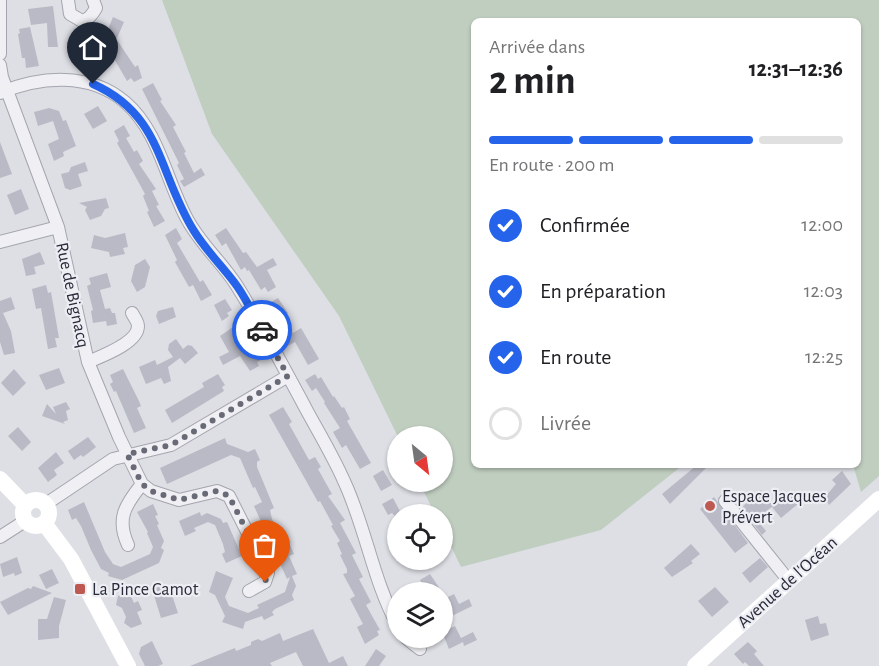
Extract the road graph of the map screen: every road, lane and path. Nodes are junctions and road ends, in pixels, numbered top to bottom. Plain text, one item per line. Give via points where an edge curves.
1 (0, 0) edge
2 (68, 0) edge
3 (93, 0) edge
4 (0, 54) edge
5 (0, 64) edge
6 (4, 91) edge
7 (58, 227) junction
8 (0, 242) edge
9 (132, 313) dead end
10 (88, 362) junction
11 (288, 376) junction
12 (127, 454) junction
13 (0, 478) edge
14 (142, 484) junction
15 (879, 499) edge
16 (725, 501) dead end
17 (46, 504) junction
18 (25, 513) junction
19 (44, 523) junction
20 (0, 537) edge
21 (128, 545) dead end
22 (789, 580) junction
23 (249, 591) dead end
24 (387, 607) edge
25 (128, 666) edge
26 (695, 666) edge

1 - 4 street
2 - 3 street via 70,14 82,21 93,14
5 - 6 street, Rue de Bignacq
6 - 7 street, Rue de Bignacq
6 - 11 street via 33,82 72,80 93,84 125,102 151,135 195,233 236,284
7 - 8 street, Rue de Bignacq
7 - 10 street, Rue de Bignacq
9 - 10 street, Rue de Bignacq via 138,325 136,336
10 - 12 street, Rue de Bignacq
11 - 12 street via 171,445
11 - 24 street via 344,481
12 - 14 street, Rue de Bignacq
12 - 17 street via 96,469
13 - 18 street
14 - 21 street via 127,503 123,519 121,530
14 - 23 street via 179,500 217,491 229,496 268,573 265,582
15 - 22 street, Avenue de l'Océan
16 - 22 street
17 - 18 street via 33,500
17 - 19 street via 49,516
18 - 19 street via 32,526
18 - 20 street
19 - 25 street via 71,558
22 - 26 street, Avenue de l'Océan

